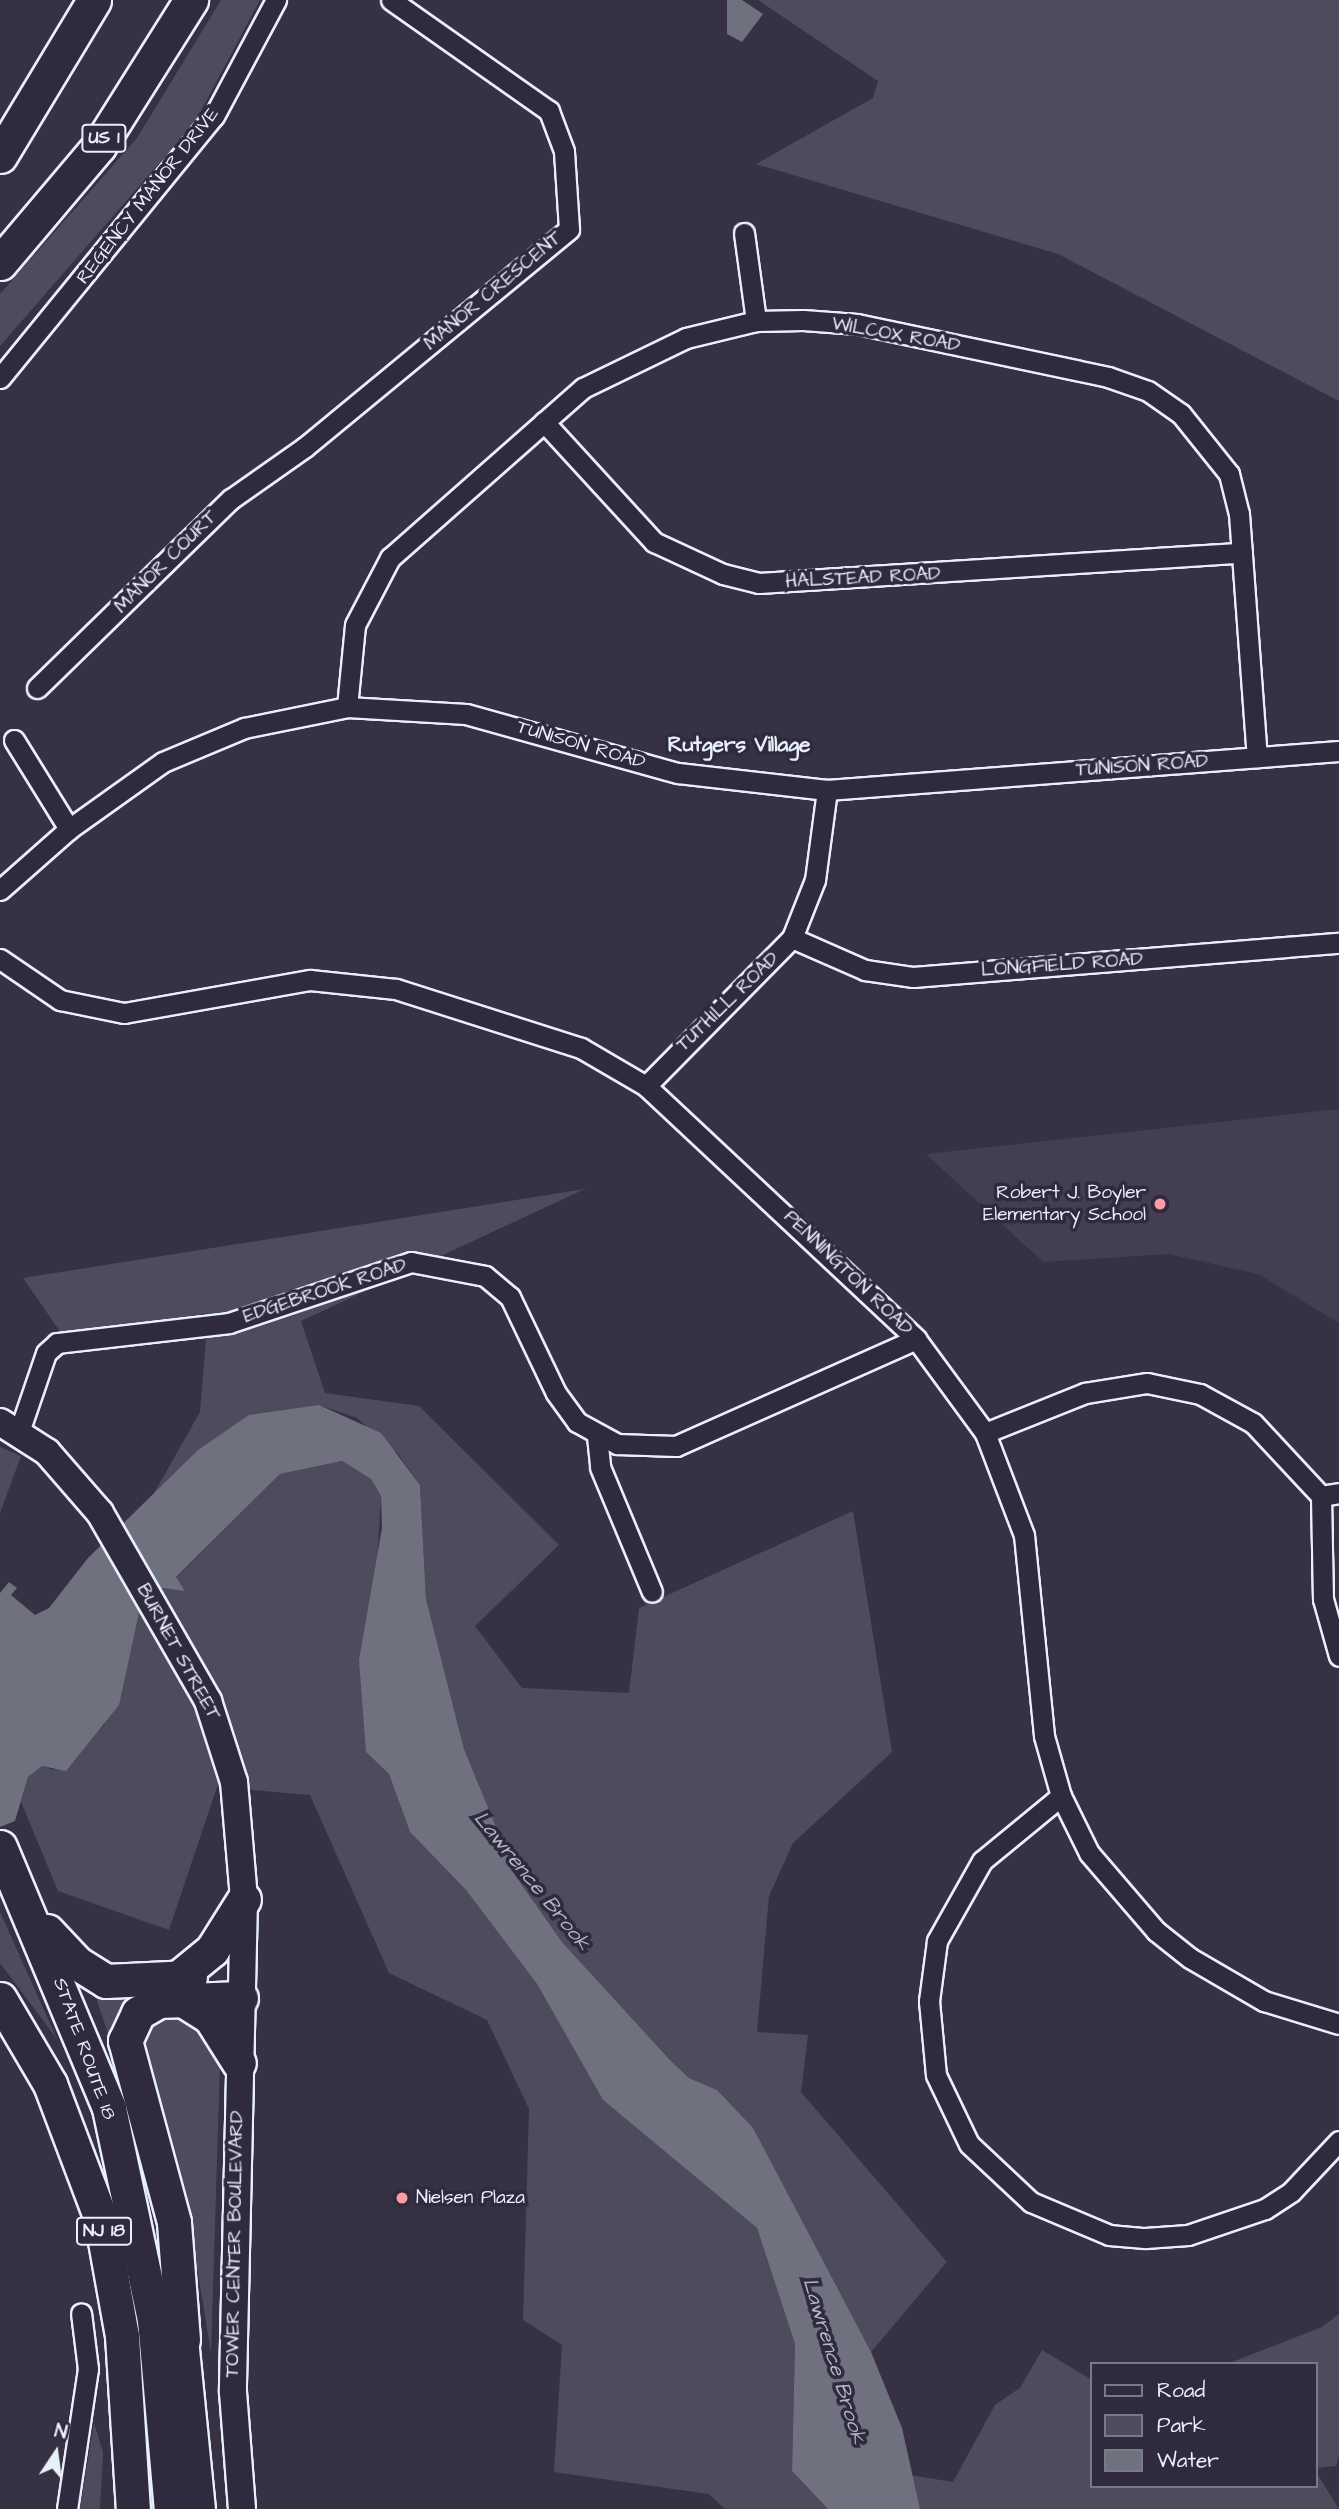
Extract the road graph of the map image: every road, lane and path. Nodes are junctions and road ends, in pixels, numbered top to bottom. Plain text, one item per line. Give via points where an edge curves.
1 (94, 0) edge
2 (191, 0) edge
3 (276, 0) edge
4 (391, 0) edge
5 (0, 156) edge
6 (744, 233) dead end
7 (0, 263) edge
8 (756, 321) junction
9 (0, 378) edge
10 (544, 422) junction
11 (304, 447) joint
12 (1242, 553) junction
13 (37, 688) dead end
14 (347, 707) junction
15 (14, 740) dead end
16 (1339, 751) edge
17 (1257, 757) junction
18 (827, 790) junction
19 (69, 829) junction
20 (0, 890) edge
21 (792, 938) junction
22 (1339, 943) edge
23 (0, 960) edge
24 (646, 1086) junction
25 (916, 1339) junction
26 (10, 1427) edge
27 (985, 1433) junction
28 (597, 1436) junction
29 (1330, 1494) edge
30 (652, 1592) dead end
31 (1339, 1656) edge
32 (1062, 1796) junction
33 (7, 1861) edge
34 (244, 1899) junction
35 (30, 1913) junction
36 (179, 1987) junction
37 (241, 1988) junction
38 (0, 1999) edge
39 (1339, 2024) edge
40 (239, 2063) junction
41 (109, 2108) junction
42 (1339, 2141) edge
43 (81, 2313) dead end
44 (183, 2340) junction
45 (67, 2509) edge
46 (134, 2509) edge
47 (171, 2509) edge
48 (198, 2509) edge
49 (242, 2509) edge

1 - 5 highway
2 - 7 highway, US 1 via 99,146
3 - 9 street, REGENCY MANOR DRIVE via 214,116
4 - 11 street, MANOR CRESCENT via 549,111 565,151 569,229
6 - 8 street
8 - 10 street, WILCOX ROAD via 630,361 583,388
8 - 12 street, WILCOX ROAD via 857,324 1108,377 1148,391 1191,424 1229,474
10 - 12 street, HALSTEAD ROAD via 654,542 723,574 759,583
10 - 14 street, WILCOX ROAD via 409,536 373,580 355,625
11 - 13 street, MANOR COURT via 231,499
12 - 17 street, WILCOX ROAD
14 - 18 street, TUNISON ROAD via 466,714 678,773
14 - 19 street, TUNISON ROAD via 206,741 163,762
15 - 19 street
16 - 17 street, TUNISON ROAD
17 - 18 street, TUNISON ROAD
18 - 21 street, TUTHILL ROAD via 815,880
19 - 20 street, TUNISON ROAD
21 - 22 street, LONGFIELD ROAD via 865,970 913,976
21 - 24 street, TUTHILL ROAD
23 - 24 street, PENNINGTON ROAD via 60,1000 124,1013 310,979 396,989 581,1048
24 - 25 street, PENNINGTON ROAD
25 - 27 street, PENNINGTON ROAD
25 - 28 street via 676,1446 617,1444
26 - 28 street, EDGEBROOK ROAD via 46,1353 57,1343 229,1323 411,1262 485,1276 510,1297 556,1393
26 - 34 street, BURNET STREET via 74,1480 110,1529 223,1739 239,1807
27 - 29 street via 1085,1393 1147,1383 1175,1386 1253,1423
27 - 32 street, PENNINGTON ROAD via 1024,1535 1036,1613 1036,1689
28 - 30 street via 600,1467
29 - 31 street via 1322,1599
32 - 39 street, PENNINGTON ROAD via 1089,1853 1156,1931 1226,1983
32 - 42 street via 982,1861 937,1941 929,2001 936,2075 969,2144 1031,2202 1099,2231 1145,2238 1188,2235 1265,2209 1292,2192
33 - 35 highway, STATE ROUTE 18 / NJ 18
34 - 36 highway via 212,1950
34 - 37 street, BURNET STREET
35 - 36 highway via 99,1979
35 - 41 highway, STATE ROUTE 18 / NJ 18
36 - 37 highway
36 - 40 highway via 210,2017
36 - 44 highway via 138,2013 125,2049 174,2222
37 - 40 street, TOWER CENTER BOULEVARD
38 - 46 highway, NJ 18 via 50,2084 101,2219 122,2336
40 - 49 street, TOWER CENTER BOULEVARD via 233,2392
41 - 44 highway via 149,2204
41 - 47 highway, STATE ROUTE 18 / NJ 18 via 154,2320
43 - 45 street via 88,2369
44 - 48 highway

